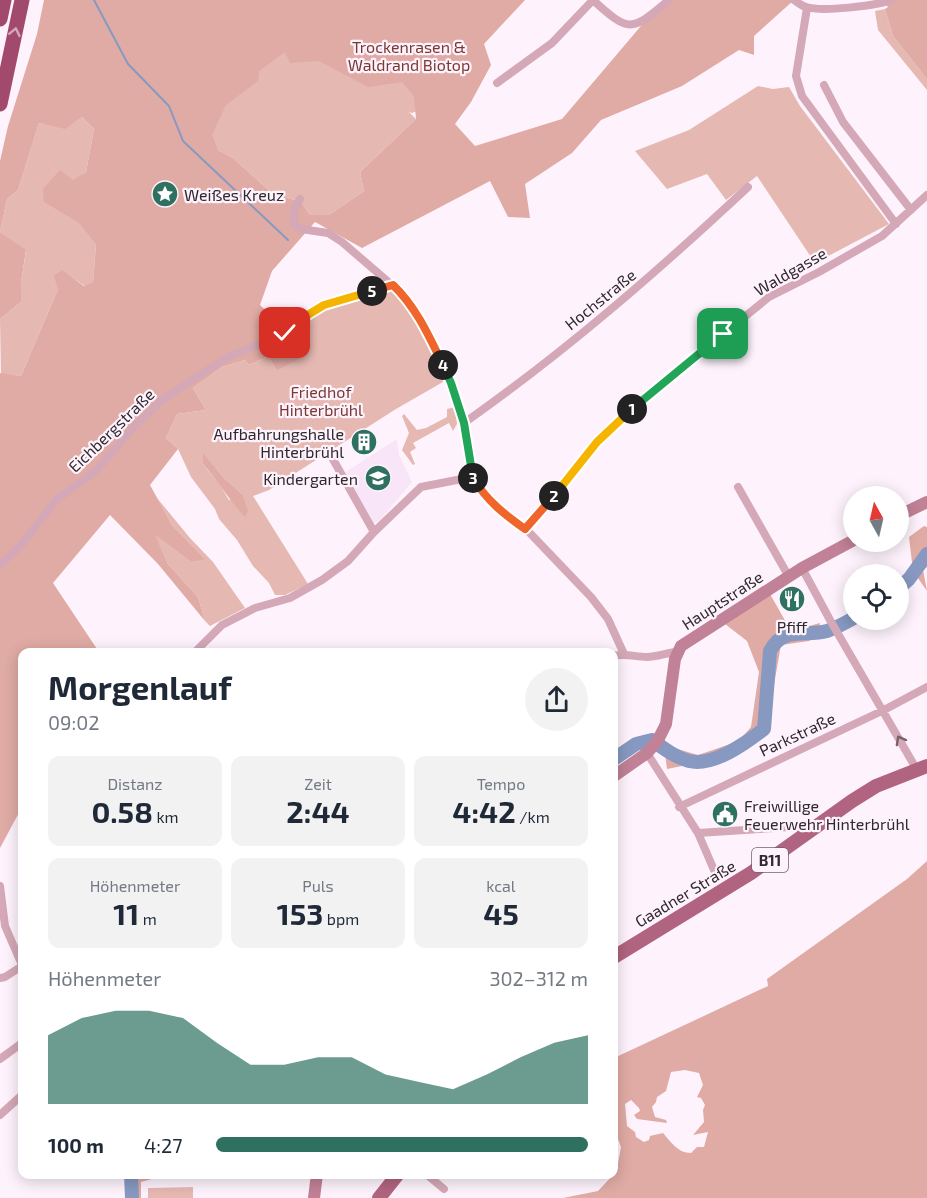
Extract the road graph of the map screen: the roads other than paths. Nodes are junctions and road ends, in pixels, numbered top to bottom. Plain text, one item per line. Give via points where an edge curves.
1 (4, 0) edge
2 (22, 0) edge
3 (593, 0) edge
4 (669, 0) edge
5 (794, 0) edge
6 (891, 0) edge
7 (807, 8) junction
8 (0, 19) edge
9 (497, 83) dead end
10 (824, 85) dead end
11 (0, 104) edge
12 (748, 187) dead end
13 (927, 195) edge
14 (300, 199) dead end
15 (911, 210) junction
16 (896, 224) junction
17 (393, 285) junction
18 (464, 423) junction
19 (330, 454) dead end
20 (472, 477) junction
21 (738, 487) dead end
22 (927, 502) edge
23 (909, 511) edge
24 (525, 529) junction
25 (374, 532) junction
26 (843, 546) edge
27 (0, 565) edge
28 (802, 568) junction
29 (789, 577) junction
30 (199, 648) edge
31 (676, 652) junction
32 (624, 654) junction
33 (618, 655) edge
34 (927, 687) edge
35 (884, 710) junction
36 (653, 746) junction
37 (922, 768) edge
38 (618, 774) edge
39 (679, 807) junction
40 (813, 831) junction
41 (698, 833) junction
42 (714, 870) dead end
43 (0, 886) edge
44 (618, 955) edge
45 (18, 957) edge
46 (18, 969) edge
47 (0, 978) edge
48 (18, 1046) edge
49 (0, 1059) edge
50 (18, 1098) edge
51 (0, 1114) edge
52 (316, 1179) edge
53 (394, 1179) edge
54 (432, 1179) edge
55 (441, 1187) dead end
56 (314, 1198) edge
57 (380, 1198) edge

1 - 8 highway
11 -> 2 highway
3 - 4 street via 617,22 628,24 644,22
3 - 9 street via 552,43
5 - 7 street
6 - 7 street via 878,5
7 - 16 street via 796,76 802,96
10 - 15 street via 843,122
12 - 18 street, Hochstraße via 638,288
13 - 15 street, Waldgasse
14 - 17 street via 295,207 294,225 328,233
15 - 16 street, Waldgasse
16 - 24 street, Waldgasse via 873,241 769,297 644,398 597,442
17 - 18 street via 407,298 425,328 451,383
17 - 27 street, Eichbergstraße via 324,305 286,333 228,357 162,400 96,471 57,499
18 - 20 street
19 - 25 street
20 - 24 street via 493,505
20 - 25 street via 421,487
21 - 29 street
22 - 23 main road
24 - 32 street via 591,597 608,619
25 - 30 street via 348,561 322,580 222,625
26 - 28 main road, Hauptstraße
28 - 29 main road, Hauptstraße
28 - 35 street
29 - 31 main road, Hauptstraße via 690,639
31 - 32 street via 648,657
31 - 36 main road, Hauptstraße via 666,724
32 - 33 street
34 - 35 street, Parkstraße
37 -> 35 street
35 - 39 street, Parkstraße
36 - 38 main road
36 - 39 street
37 - 40 main road, Gaadner Straße / B11 via 876,786
39 - 41 street
40 - 41 street via 790,827
40 - 44 main road, Gaadner Straße / B11
41 - 42 street
43 - 45 street via 5,926
46 - 47 street
48 - 49 street
50 - 51 street
52 - 56 main road
53 - 57 main road
54 - 55 street

